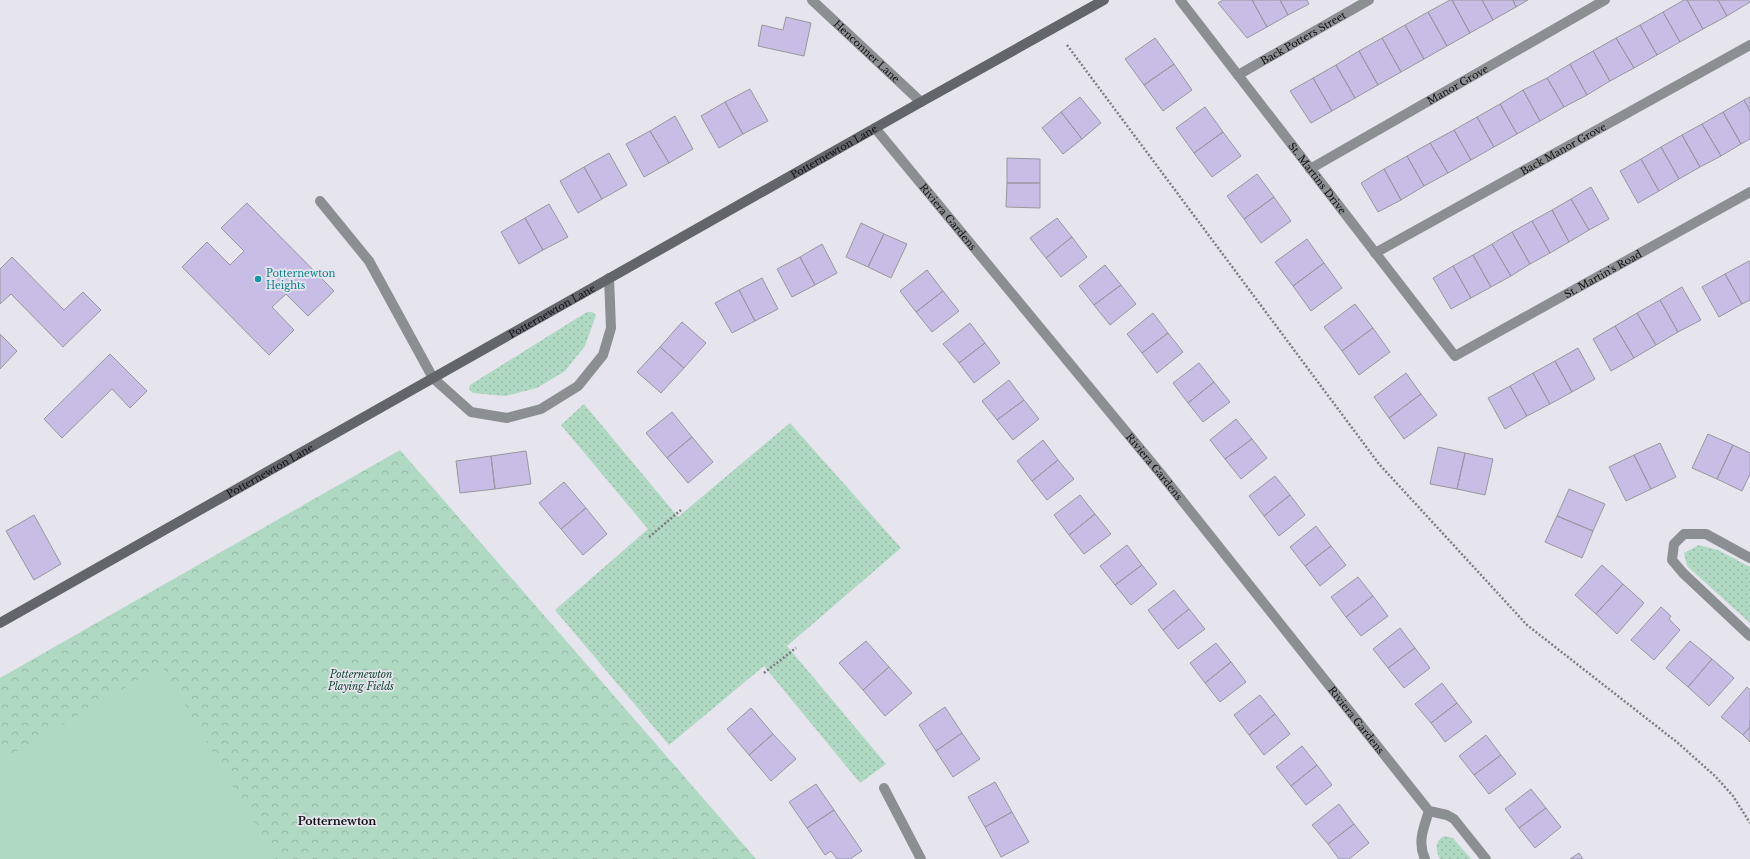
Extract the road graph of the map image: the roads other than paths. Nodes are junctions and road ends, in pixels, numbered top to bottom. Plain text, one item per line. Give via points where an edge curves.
1 (812, 0) edge
2 (1104, 0) edge
3 (1180, 0) edge
4 (1369, 0) edge
5 (1605, 0) edge
6 (1750, 45) edge
7 (1238, 75) junction
8 (921, 102) junction
9 (875, 128) junction
10 (1310, 169) junction
11 (1750, 192) edge
12 (320, 201) dead end
13 (1375, 253) junction
14 (609, 278) junction
15 (1455, 356) joint
16 (433, 378) junction
17 (1750, 558) edge
18 (0, 623) edge
19 (1750, 636) edge
20 (884, 788) dead end
21 (1429, 810) junction
22 (921, 859) edge
23 (1425, 859) edge
24 (1486, 859) edge

1 - 8 street, Henconner Lane
2 - 8 main road, Potternewton Lane
3 - 7 street, St. Martins Drive
4 - 7 street, Back Potters Street
5 - 10 street, Manor Grove
6 - 13 street, Back Manor Grove
7 - 10 street, St. Martins Drive
8 - 9 main road, Potternewton Lane
9 - 14 main road, Potternewton Lane
9 - 21 street, Riviera Gardens via 1161,474
10 - 13 street, St. Martins Drive
11 - 15 street, St. Martin's Road
12 - 16 street via 369,261
13 - 15 street, St. Martins Drive
14 - 16 main road, Potternewton Lane
14 - 16 street via 611,328 603,354 578,386 541,409 507,418 471,412
16 - 18 main road, Potternewton Lane
17 - 19 street via 1706,534 1684,534 1674,544 1672,560
20 - 22 street
21 - 23 street via 1420,838
21 - 24 street via 1447,814 1454,819

